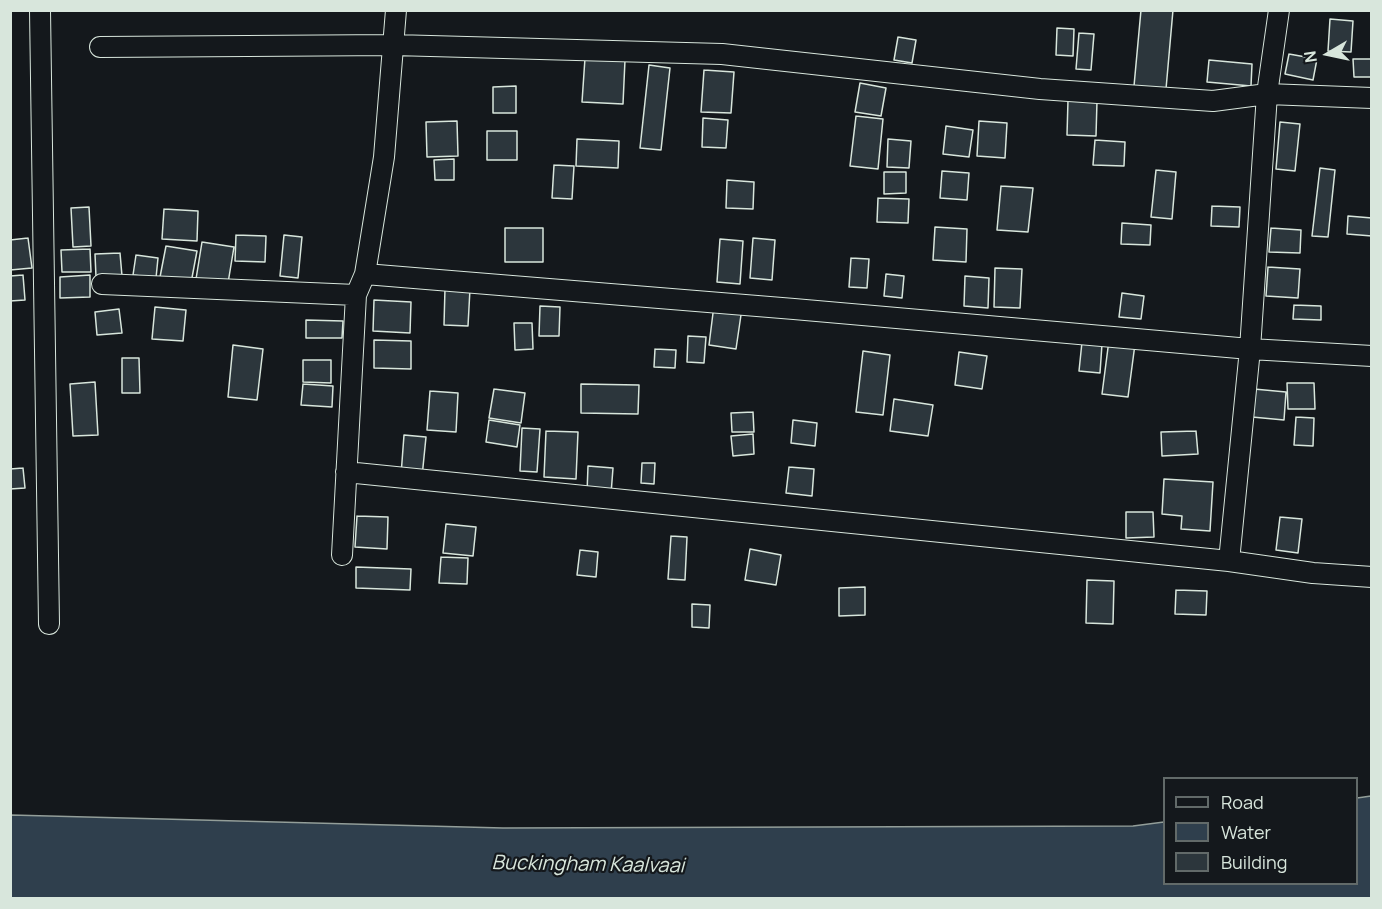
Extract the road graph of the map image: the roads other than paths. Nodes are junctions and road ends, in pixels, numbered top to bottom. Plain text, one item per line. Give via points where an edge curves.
1 (40, 10) edge
2 (396, 10) edge
3 (1279, 10) edge
4 (394, 45) junction
5 (100, 47) dead end
6 (1267, 94) junction
7 (1371, 98) edge
8 (365, 274) junction
9 (102, 284) dead end
10 (356, 295) junction
11 (1250, 349) junction
12 (1371, 356) edge
13 (346, 472) junction
14 (342, 555) dead end
15 (1229, 561) junction
16 (1371, 577) edge
17 (49, 624) dead end

1 - 17 street
2 - 4 street
3 - 6 street
4 - 5 street
4 - 6 street via 722,54 1040,89 1213,101
4 - 8 street via 384,157
6 - 7 street
6 - 11 street
8 - 10 street
8 - 11 street
9 - 10 street
10 - 13 street
11 - 12 street
11 - 15 street
13 - 14 street
13 - 15 street
15 - 16 street

